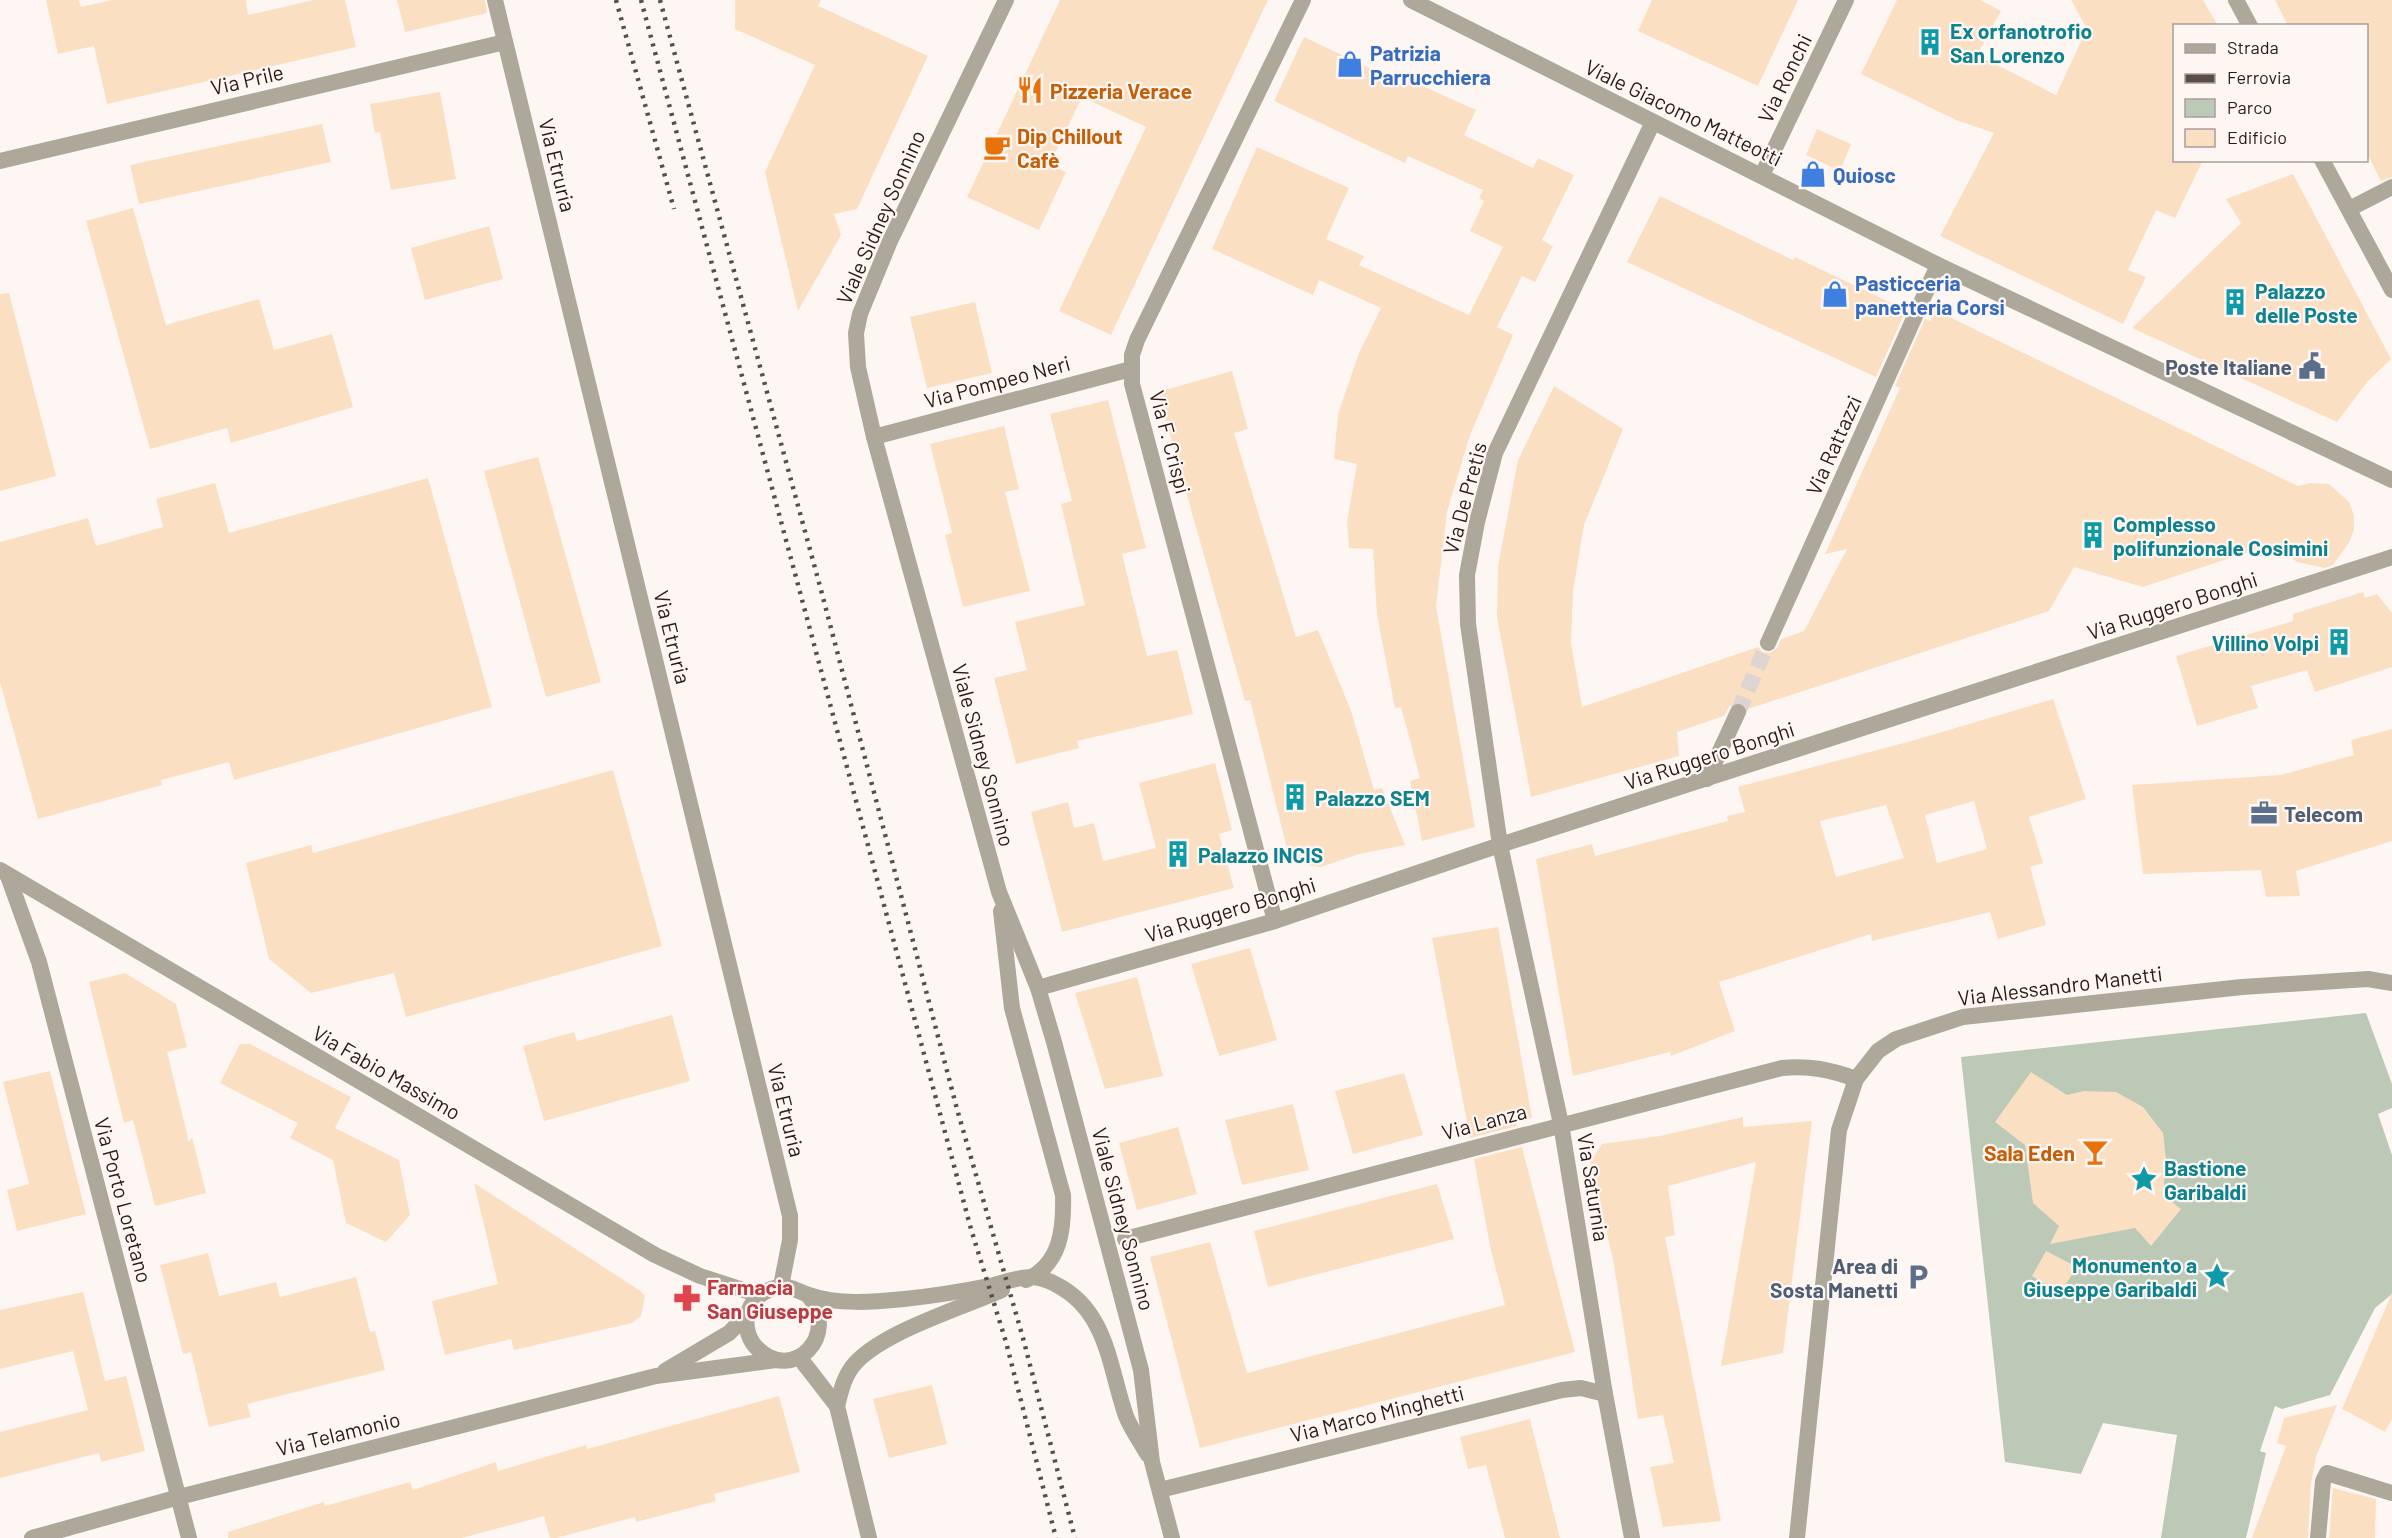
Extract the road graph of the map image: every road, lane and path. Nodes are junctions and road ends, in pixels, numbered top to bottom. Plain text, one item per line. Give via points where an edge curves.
1 (495, 0) edge
2 (1006, 0) edge
3 (1304, 0) edge
4 (1411, 0) edge
5 (1846, 0) edge
6 (2236, 0) edge
7 (2249, 24) edge
8 (505, 42) junction
9 (1653, 122) junction
10 (0, 161) edge
11 (2323, 162) edge
12 (1762, 175) junction
13 (2392, 187) edge
14 (2349, 209) junction
15 (1938, 265) junction
16 (2392, 290) edge
17 (1131, 369) junction
18 (874, 437) junction
19 (2392, 480) edge
20 (2392, 557) edge
21 (1768, 643) tunnel mouth
22 (1738, 712) tunnel mouth
23 (1707, 779) junction
24 (1500, 845) junction
25 (4, 873) edge
26 (999, 892) junction
27 (1275, 921) junction
28 (2392, 982) edge
29 (1038, 988) junction
30 (1856, 1079) junction
31 (1561, 1124) junction
32 (1125, 1239) dead end
33 (1032, 1277) junction
34 (781, 1286) junction
35 (759, 1295) junction
36 (808, 1295) junction
37 (747, 1315) junction
38 (799, 1357) junction
39 (776, 1359) junction
40 (656, 1376) junction
41 (1605, 1394) junction
42 (837, 1406) junction
43 (1152, 1462) junction
44 (1160, 1490) junction
45 (2392, 1493) edge
46 (179, 1497) junction
47 (32, 1538) edge
48 (189, 1538) edge
49 (868, 1538) edge
50 (1172, 1538) edge
51 (1632, 1538) edge
52 (1797, 1538) edge
53 (2318, 1538) edge

1 - 8 street, Via Etruria
2 - 18 street, Viale Sidney Sonnino via 890,241 860,314 856,333 858,367
3 - 17 street, Via F. Crispi via 1137,340
4 - 9 street, Viale Giacomo Matteotti
5 - 12 street, Via Ronchi
6 - 7 street
8 - 10 street, Via Prile
8 - 34 street, Via Etruria via 790,1216 790,1240
9 - 12 street, Viale Giacomo Matteotti
9 - 24 street, Via De Pretis via 1495,453 1477,522 1467,575 1468,624
11 - 14 street
12 - 15 street, Viale Giacomo Matteotti
13 - 14 street
14 - 16 street
15 - 19 street, Viale Giacomo Matteotti
15 - 21 street, Via Rattazzi
17 - 18 street, Via Pompeo Neri
17 - 27 street, Via F. Crispi
18 - 26 street, Viale Sidney Sonnino
20 - 23 street, Via Ruggero Bonghi
22 - 23 street
23 - 24 street, Via Ruggero Bonghi
24 - 27 street, Via Ruggero Bonghi
24 - 31 street, Via Saturnia
25 - 35 street, Via Fabio Massimo via 678,1268
25 - 46 street, Via Porto Loretano via 39,962
26 - 29 street, Viale Sidney Sonnino
26 - 33 street via 1012,1008 1063,1195 1064,1218 1056,1254
27 - 29 street, Via Ruggero Bonghi
28 - 30 street, Via Alessandro Manetti via 2368,979 2242,987 1963,1017 1896,1039 1866,1063
29 - 43 street, Viale Sidney Sonnino via 1141,1370
30 - 31 street, Via Lanza via 1827,1069 1782,1068
30 - 52 street, Via Alessandro Manetti via 1839,1130
31 - 32 street, Via Lanza
31 - 41 street, Via Saturnia
33 - 36 street via 946,1294 872,1302
33 - 42 street via 885,1340 851,1368
33 - 43 street via 1056,1284 1095,1318 1106,1342 1127,1418
34 - 35 street
34 - 36 street
35 - 37 street, Via Telamonio
36 - 38 street via 816,1305 820,1329 816,1341
37 - 39 street via 749,1338 765,1355
37 - 40 street, Via Telamonio via 729,1333
38 - 39 street, Via Telamonio
38 - 42 street
39 - 40 street, Via Telamonio
40 - 46 street, Via Telamonio
41 - 44 street, Via Marco Minghetti via 1581,1388 1562,1390
41 - 51 street, Via Saturnia
42 - 49 street
43 - 44 street, Viale Sidney Sonnino
44 - 50 street, Viale Sidney Sonnino
45 - 53 street via 2327,1473
46 - 47 street, Via Telamonio
46 - 48 street, Via Porto Loretano

